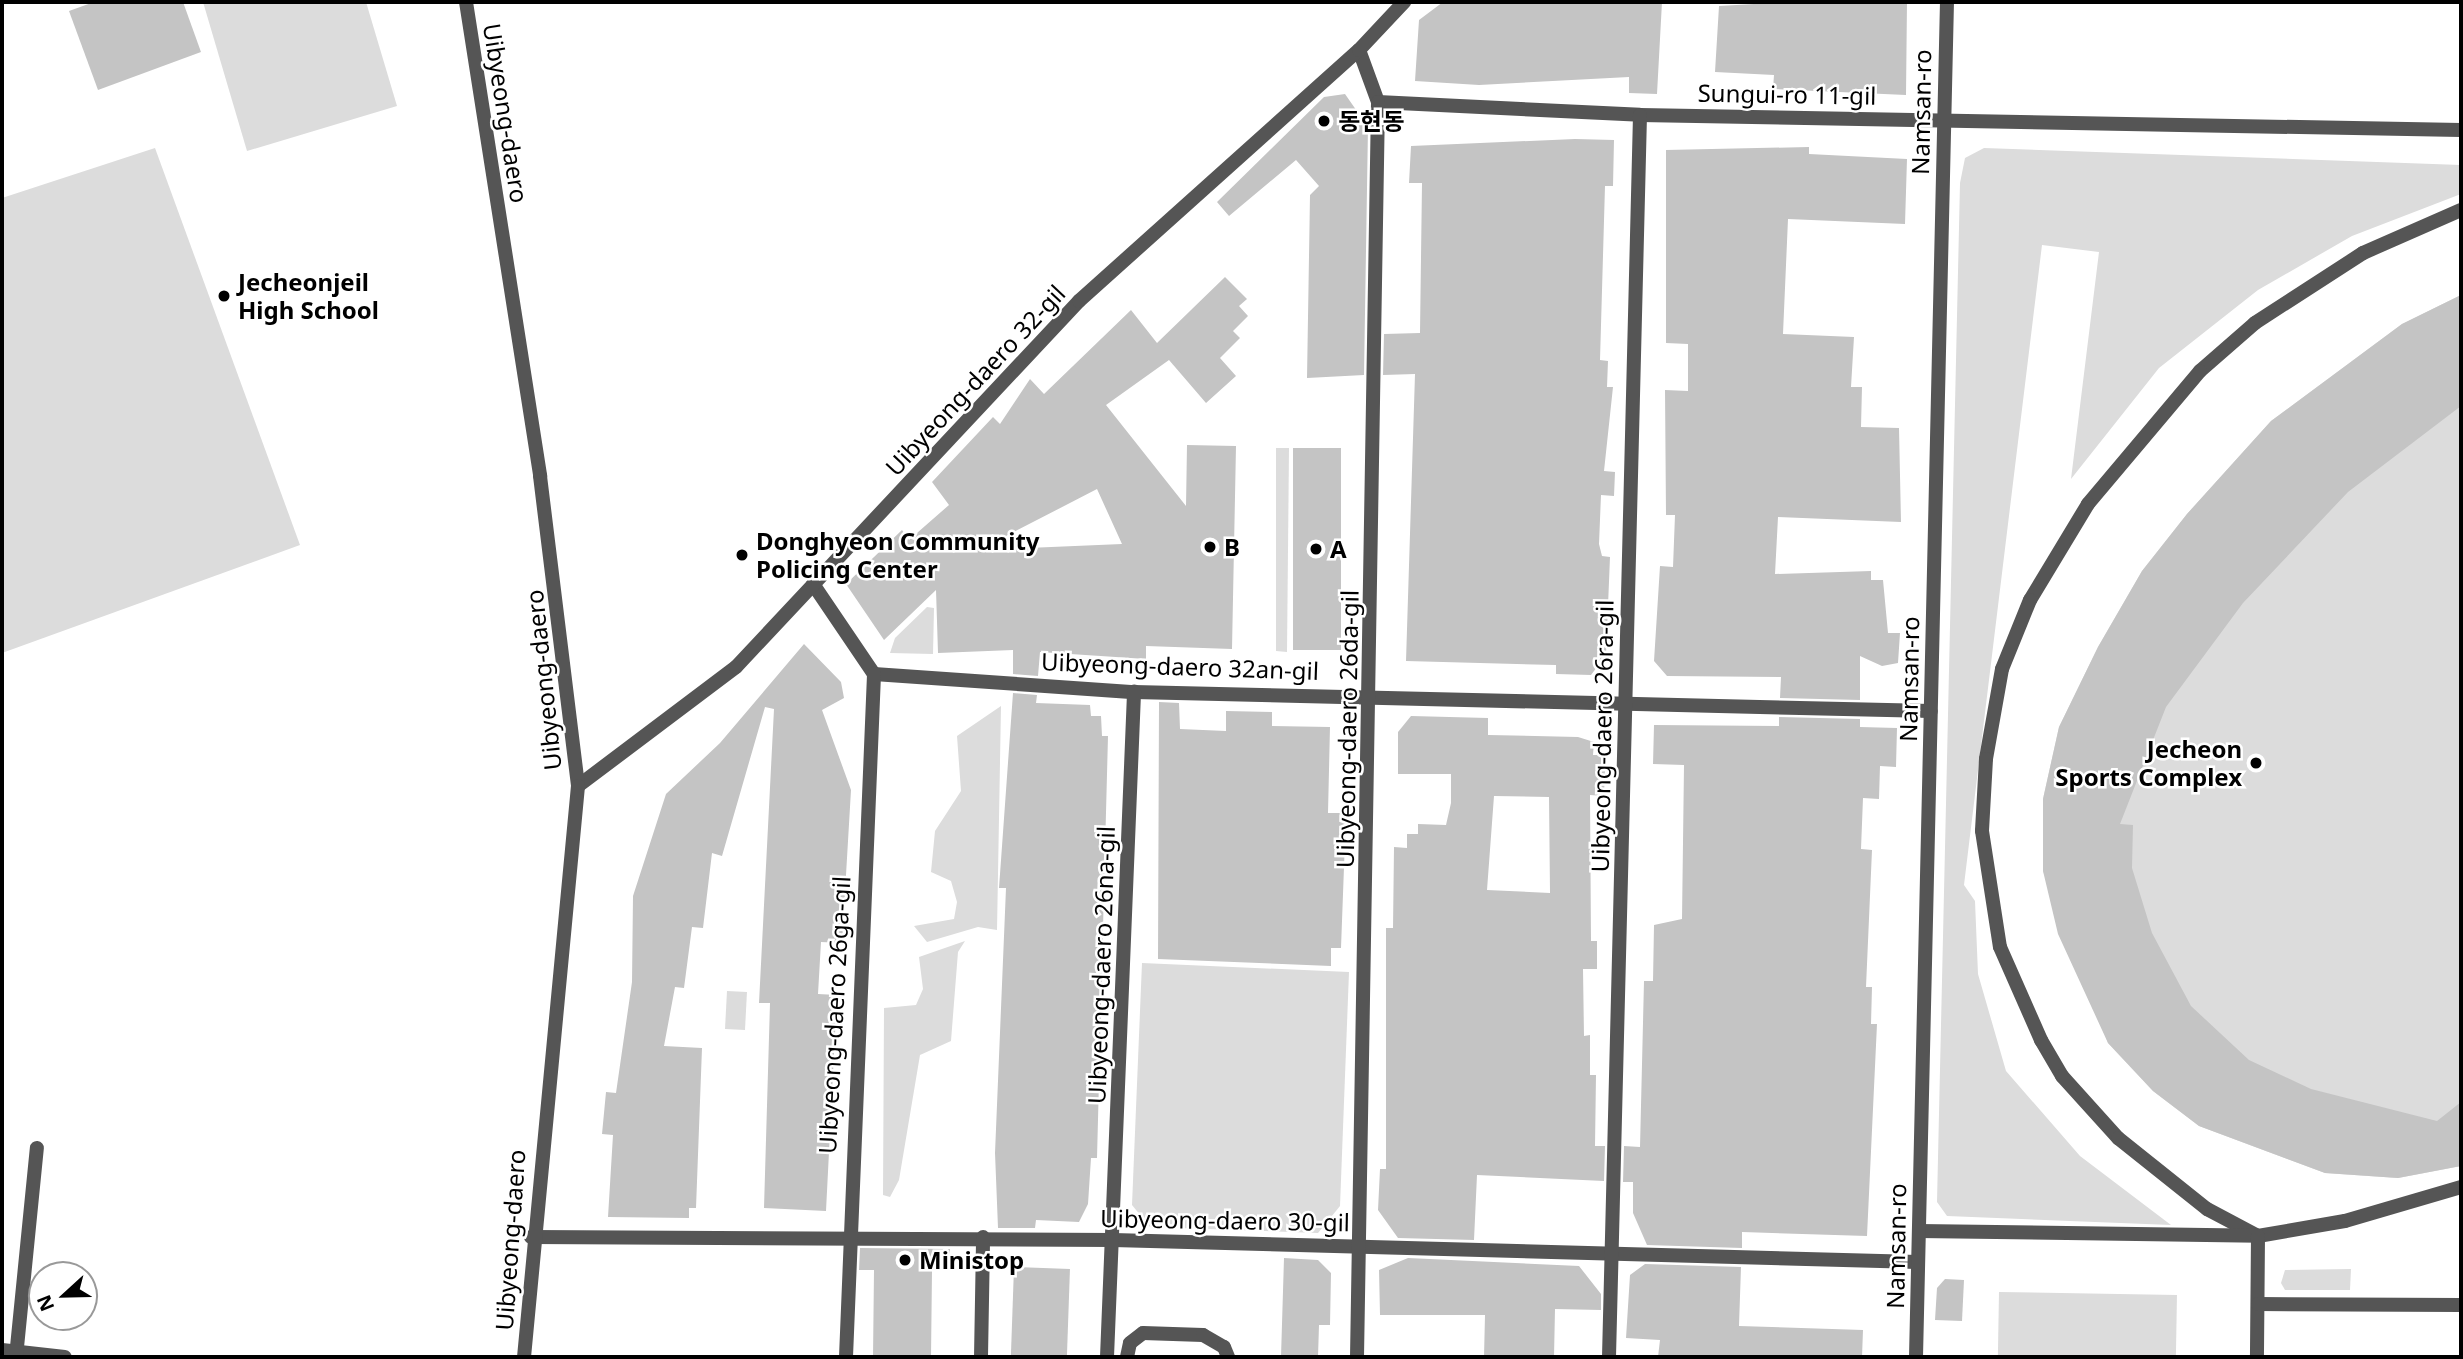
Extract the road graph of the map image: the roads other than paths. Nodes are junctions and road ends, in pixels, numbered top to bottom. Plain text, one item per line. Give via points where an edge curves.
1 (466, 2) edge
2 (1404, 2) edge
3 (1947, 2) edge
4 (1359, 50) junction
5 (1378, 102) junction
6 (1640, 115) junction
7 (1944, 119) junction
8 (2461, 130) edge
9 (2461, 210) edge
10 (813, 584) junction
11 (874, 674) junction
12 (1134, 692) junction
13 (1370, 694) junction
14 (1626, 700) junction
15 (1931, 711) junction
16 (578, 786) junction
17 (37, 1148) dead end
18 (2461, 1187) edge
19 (1919, 1231) junction
20 (2258, 1236) junction
21 (531, 1237) junction
22 (846, 1237) junction
23 (983, 1237) junction
24 (1113, 1240) junction
25 (1359, 1246) junction
26 (1612, 1253) junction
27 (1918, 1262) junction
28 (2258, 1304) junction
29 (2461, 1305) edge
30 (2, 1350) edge
31 (17, 1354) edge
32 (65, 1357) edge
33 (524, 1357) edge
34 (846, 1357) edge
35 (981, 1357) edge
36 (1107, 1357) edge
37 (1127, 1357) edge
38 (1228, 1357) edge
39 (1357, 1357) edge
40 (1609, 1357) edge
41 (1916, 1357) edge
42 (2257, 1357) edge

1 - 16 street, Uibyeong-daero via 548,531
2 - 4 street, Uibyeong-daero 32-gil
3 - 7 street, Namsan-ro
4 - 5 street
4 - 10 street, Uibyeong-daero 32-gil via 1079,301
5 - 6 street, Sungui-ro 11-gil
5 - 13 street, Uibyeong-daero 26da-gil
6 - 7 street, Sungui-ro 11-gil
6 - 14 street, Uibyeong-daero 26ra-gil
7 - 8 street, Sungui-ro 11-gil
7 - 15 street, Namsan-ro
9 - 20 street via 2304,287 2200,371 2088,504 2030,600 2002,669 1986,759 1982,831 1987,889 2022,1003 2062,1076 2118,1138 2207,1209
10 - 11 street
10 - 16 street, Uibyeong-daero 32-gil via 736,667
11 - 12 street, Uibyeong-daero 32an-gil
11 - 22 street, Uibyeong-daero 26ga-gil
12 - 13 street, Uibyeong-daero 32an-gil
12 - 24 street, Uibyeong-daero 26na-gil
13 - 14 street, Uibyeong-daero 32an-gil
13 - 25 street, Uibyeong-daero 26da-gil
14 - 15 street, Uibyeong-daero 32an-gil
14 - 26 street, Uibyeong-daero 26ra-gil
15 - 19 street, Namsan-ro
16 - 21 street, Uibyeong-daero
17 - 31 street
18 - 20 street via 2345,1221
19 - 20 street
19 - 27 street, Namsan-ro
20 - 28 street
21 - 22 street, Uibyeong-daero 30-gil
21 - 33 street, Uibyeong-daero
22 - 23 street, Uibyeong-daero 30-gil
22 - 34 street, Uibyeong-daero 26ga-gil
23 - 24 street, Uibyeong-daero 30-gil
23 - 35 street
24 - 25 street, Uibyeong-daero 30-gil
24 - 36 street, Uibyeong-daero 26na-gil
25 - 26 street, Uibyeong-daero 30-gil
25 - 39 street, Uibyeong-daero 26da-gil
26 - 27 street, Uibyeong-daero 30-gil
26 - 40 street, Uibyeong-daero 26ra-gil
27 - 41 street, Namsan-ro
28 - 29 street
28 - 42 street
30 - 31 street
31 - 32 street
37 - 38 street via 1130,1343 1143,1333 1203,1335 1224,1347

